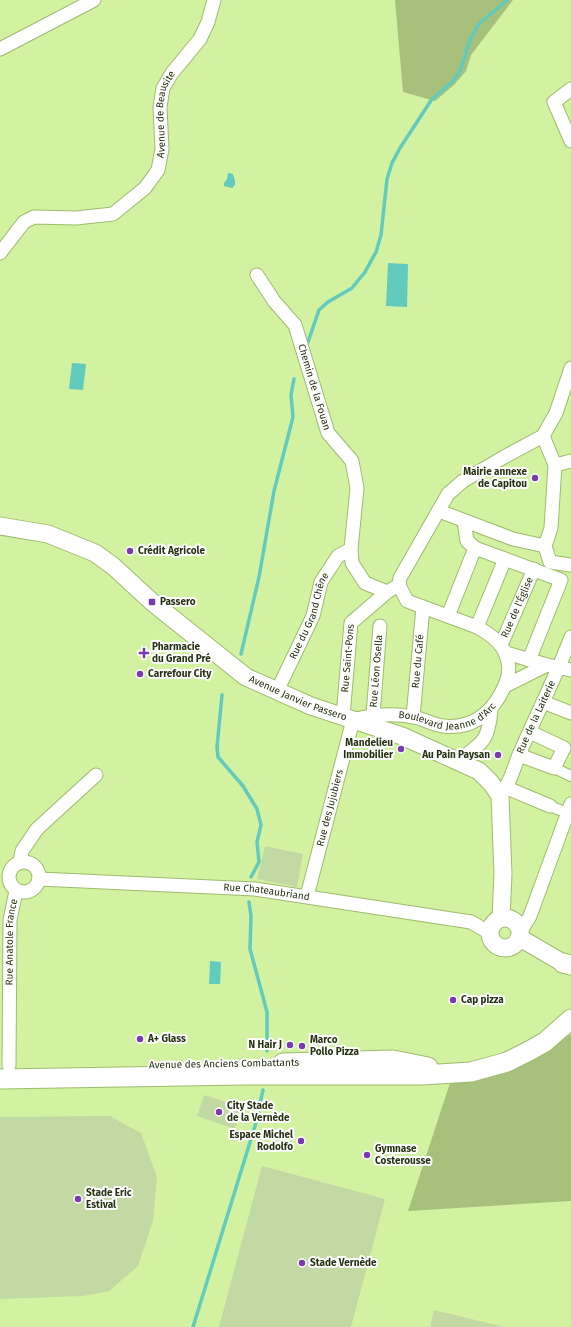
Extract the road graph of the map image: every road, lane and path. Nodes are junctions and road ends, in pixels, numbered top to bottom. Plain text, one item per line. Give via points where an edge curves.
1 (94, 0) edge
2 (214, 0) edge
3 (0, 49) edge
4 (571, 89) edge
5 (571, 141) edge
6 (0, 253) edge
7 (257, 275) dead end
8 (571, 368) edge
9 (543, 436) junction
10 (571, 461) edge
11 (555, 465) junction
12 (439, 511) junction
13 (464, 521) junction
14 (0, 526) edge
15 (545, 546) junction
16 (475, 548) junction
17 (351, 549) junction
18 (505, 558) junction
19 (571, 565) edge
20 (534, 569) junction
21 (399, 585) junction
22 (387, 592) junction
23 (423, 606) junction
24 (448, 616) junction
25 (380, 626) dead end
26 (477, 627) junction
27 (571, 636) edge
28 (504, 649) junction
29 (530, 660) junction
30 (559, 668) edge
31 (505, 686) junction
32 (277, 691) junction
33 (543, 702) junction
34 (491, 709) junction
35 (571, 713) edge
36 (373, 715) junction
37 (413, 717) junction
38 (348, 718) junction
39 (530, 732) junction
40 (519, 755) junction
41 (459, 760) junction
42 (554, 768) junction
43 (96, 775) dead end
44 (571, 776) edge
45 (503, 792) junction
46 (550, 806) joint
47 (569, 809) edge
48 (20, 862) junction
49 (39, 879) junction
50 (16, 891) junction
51 (307, 896) junction
52 (501, 918) junction
53 (490, 933) junction
54 (520, 936) junction
55 (567, 964) edge
56 (571, 1019) edge
57 (3, 1070) edge

1 - 3 street
2 - 6 street, Avenue de Beausite via 200,39 163,88 160,107 162,149 158,170 145,188 113,214 83,218 34,217 24,222
4 - 5 street via 554,102
7 - 17 street, Chemin de la Fouan via 274,302 295,325 328,433 352,461 357,488
8 - 9 street via 556,413
9 - 11 street
9 - 12 street via 504,456 463,482 448,494
10 - 11 street
11 - 15 street via 551,528
12 - 13 street
12 - 21 street via 400,578
13 - 15 street via 513,539
13 - 16 street via 467,541
14 - 32 street, Avenue Janvier Passero via 48,534 95,553 246,677
15 - 19 street via 550,562
16 - 18 street
16 - 24 street
17 - 22 street, Chemin de la Fouan via 352,563 365,582
17 - 32 street, Rue du Grand Chêne via 338,556 320,582 313,616
18 - 20 street
18 - 26 street
20 - 28 street, Rue de l'Église
20 - 29 street via 561,580
21 - 22 street
21 - 23 street via 408,601
22 - 38 street, Rue Saint-Pons via 351,623
23 - 24 street
23 - 37 street, Rue du Café
24 - 26 street
25 - 36 street, Rue Léon Osella
26 - 28 street via 488,633
27 - 30 street, Rue de la Laiterie
28 - 29 street
28 - 31 street, Boulevard Jeanne d'Arc via 510,668
29 - 30 street
30 - 31 street
30 - 33 street, Rue de la Laiterie
31 - 34 street, Boulevard Jeanne d'Arc
32 - 38 street, Avenue Janvier Passero
33 - 35 street
33 - 39 street, Rue de la Laiterie
34 - 37 street, Boulevard Jeanne d'Arc via 468,725 443,726
34 - 41 street via 490,728 484,741
36 - 37 street, Boulevard Jeanne d'Arc
36 - 38 street, Boulevard Jeanne d'Arc
38 - 41 street, Avenue Janvier Passero via 402,736
38 - 51 street, Rue des Jujubiers
39 - 40 street, Rue de la Laiterie
39 - 42 street via 564,748
40 - 42 street
40 - 45 street, Rue de la Laiterie
41 - 45 street, Avenue Janvier Passero via 479,771
42 - 44 street
43 - 48 street via 37,829 22,851
45 - 46 street
45 - 52 street
46 - 47 street
47 - 54 street via 530,916
48 - 49 street via 27,862 35,867
48 - 50 street via 11,868 8,880
49 - 50 street via 35,887 26,893
49 - 51 street, Rue Chateaubriand via 254,889
50 - 57 street, Rue Anatole France via 10,920
51 - 53 street, Rue Chateaubriand via 471,922
52 - 53 street via 493,924
52 - 54 street via 514,921 520,928
53 - 54 street via 495,944 504,948 513,946
54 - 55 street
56 - 57 main road, Avenue des Anciens Combattants via 545,1042 529,1051 492,1067 471,1072 446,1074 426,1066 392,1060

